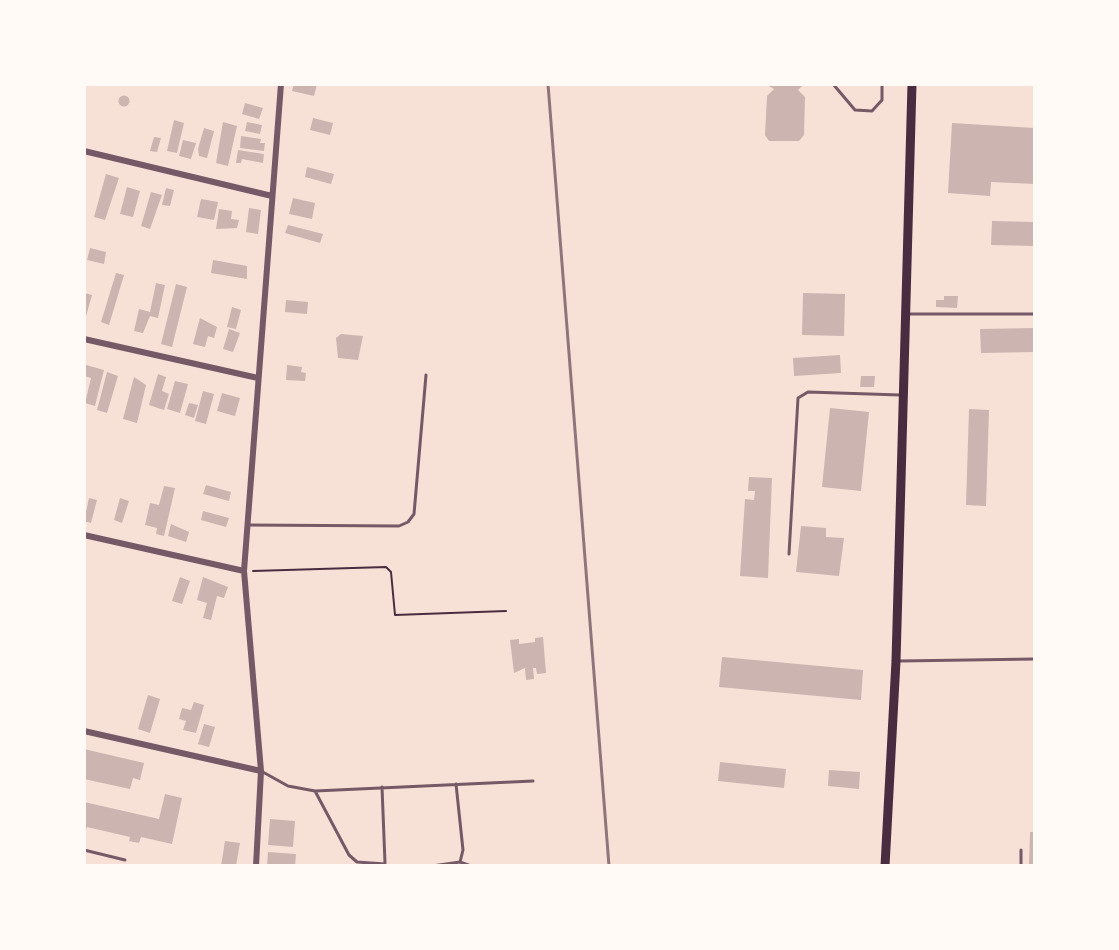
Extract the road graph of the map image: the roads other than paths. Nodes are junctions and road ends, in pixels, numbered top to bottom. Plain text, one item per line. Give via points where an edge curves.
1 (281, 84) edge
2 (833, 84) edge
3 (882, 84) edge
4 (912, 84) edge
5 (84, 151) edge
6 (272, 196) junction
7 (908, 314) junction
8 (1035, 314) edge
9 (84, 339) edge
10 (426, 375) dead end
11 (258, 378) junction
12 (904, 395) junction
13 (247, 525) junction
14 (84, 535) edge
15 (789, 554) dead end
16 (244, 571) junction
17 (1035, 659) edge
18 (896, 661) junction
19 (84, 731) edge
20 (261, 771) junction
21 (533, 781) dead end
22 (456, 784) junction
23 (382, 787) junction
24 (315, 791) junction
25 (84, 850) edge
26 (1021, 850) dead end
27 (125, 860) dead end
28 (460, 862) junction
29 (385, 865) edge
30 (256, 866) edge
31 (432, 866) edge
32 (471, 866) edge
33 (885, 866) edge
34 (1021, 866) edge

1 - 6 street
2 - 3 lane via 855,110 872,111 882,100
4 - 7 main road
5 - 6 street
6 - 11 street
7 - 8 lane
7 - 12 main road
9 - 11 street
10 - 13 lane via 414,514 408,522
11 - 13 street
12 - 15 lane via 808,392 798,398
12 - 18 main road
13 - 16 street
14 - 16 street
16 - 20 street
17 - 18 lane
18 - 33 main road
19 - 20 street
20 - 24 lane via 288,786
20 - 30 street
21 - 22 lane
22 - 23 lane
22 - 28 lane
23 - 24 lane
23 - 29 lane
24 - 29 lane via 349,855 357,862
25 - 27 lane
26 - 34 lane
28 - 31 lane
28 - 32 lane

